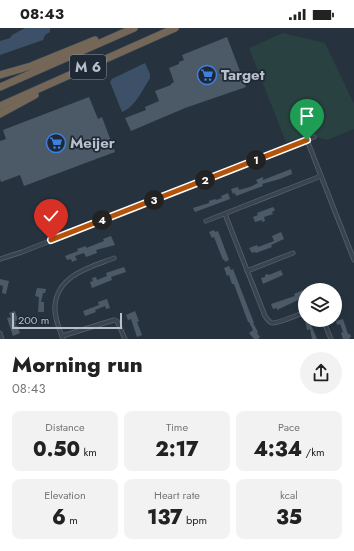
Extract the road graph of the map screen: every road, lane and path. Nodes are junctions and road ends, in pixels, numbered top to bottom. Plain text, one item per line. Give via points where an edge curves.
1 (125, 28) edge
2 (134, 28) edge
3 (173, 29) edge
4 (0, 75) edge
5 (0, 87) edge
6 (0, 106) edge
7 (0, 114) edge
8 (314, 137) dead end
9 (307, 140) junction
10 (321, 176) junction
11 (225, 214) junction
12 (206, 221) dead end
13 (293, 253) dead end
14 (114, 258) dead end
15 (0, 259) edge
16 (354, 260) edge
17 (247, 271) junction
18 (298, 315) edge
19 (326, 327) edge
20 (0, 333) edge
21 (62, 337) edge
22 (2, 339) edge
23 (125, 339) edge
24 (330, 339) edge

1 - 4 highway via 31,66
2 - 5 highway, M 6
3 - 6 highway, M 6
3 - 7 highway
8 - 9 street
9 - 10 street
9 - 15 street
10 - 11 street
10 - 16 street
11 - 12 street
11 - 17 street
13 - 17 street
14 - 21 street via 71,276 62,287 54,306
17 - 18 street via 268,321 272,323
19 - 24 street
20 - 22 street
21 - 23 street via 114,320 121,327

